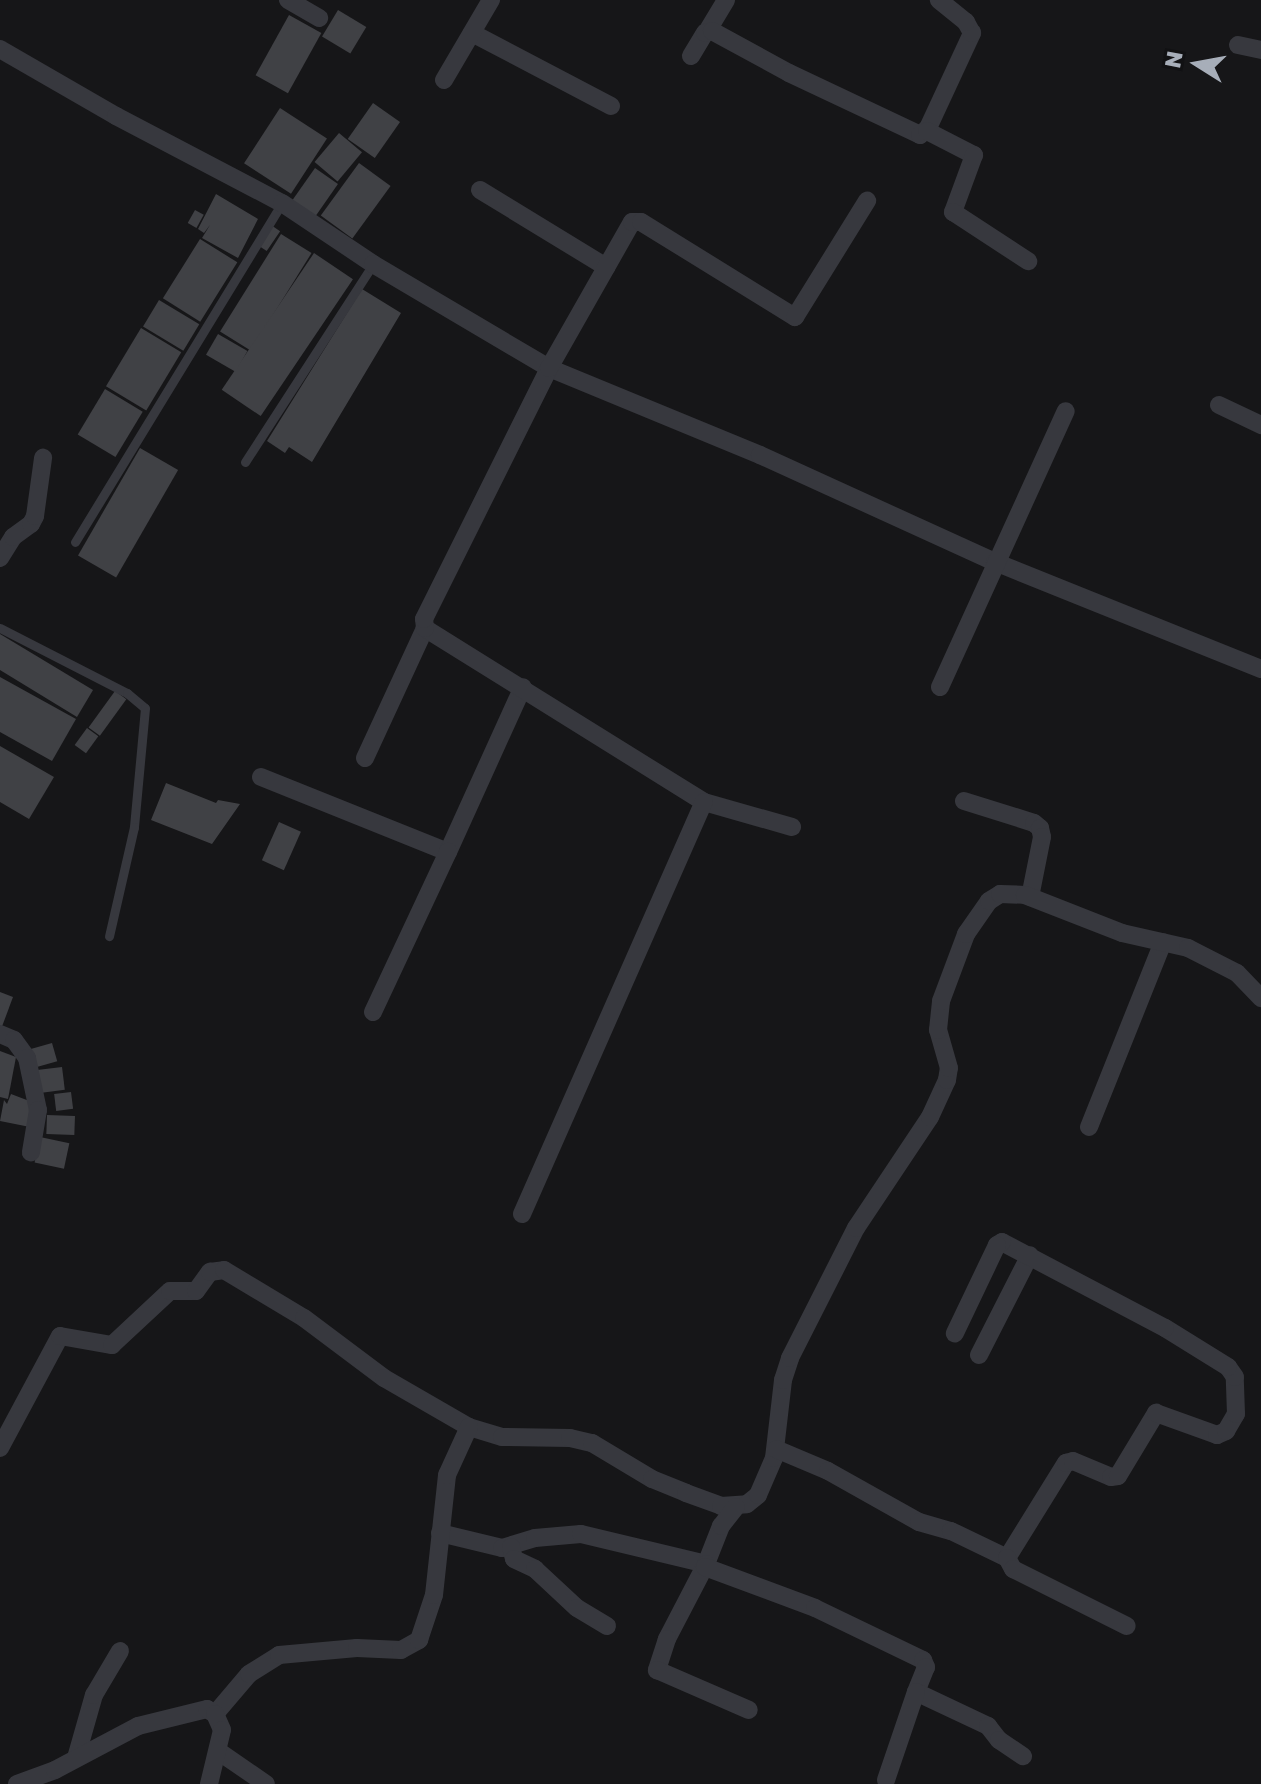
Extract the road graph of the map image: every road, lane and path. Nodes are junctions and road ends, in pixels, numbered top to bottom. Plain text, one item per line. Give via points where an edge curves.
1 (288, 0) edge
2 (491, 0) edge
3 (726, 0) edge
4 (939, 0) edge
5 (319, 18) dead end
6 (708, 30) junction
7 (472, 33) junction
8 (1238, 45) dead end
9 (0, 49) edge
10 (1261, 50) edge
11 (691, 56) dead end
12 (444, 80) dead end
13 (611, 106) dead end
14 (927, 131) junction
15 (480, 190) dead end
16 (867, 201) dead end
17 (282, 203) junction
18 (1028, 261) dead end
19 (373, 264) junction
20 (606, 267) junction
21 (549, 368) junction
22 (1219, 405) dead end
23 (1066, 411) dead end
24 (1261, 425) edge
25 (43, 458) dead end
26 (245, 462) dead end
27 (75, 542) dead end
28 (0, 558) edge
29 (995, 562) junction
30 (0, 628) edge
31 (425, 628) junction
32 (1261, 669) edge
33 (523, 687) junction
34 (940, 687) dead end
35 (365, 758) dead end
36 (261, 777) dead end
37 (964, 801) dead end
38 (704, 802) junction
39 (792, 827) dead end
40 (448, 852) junction
41 (1030, 897) junction
42 (109, 936) dead end
43 (1163, 942) junction
44 (1261, 998) edge
45 (373, 1012) dead end
46 (0, 1034) edge
47 (1089, 1127) dead end
48 (31, 1152) dead end
49 (522, 1214) dead end
50 (1030, 1255) junction
51 (955, 1333) dead end
52 (979, 1355) dead end
53 (469, 1427) junction
54 (0, 1448) edge
55 (776, 1449) junction
56 (736, 1507) junction
57 (440, 1533) junction
58 (511, 1547) junction
59 (1007, 1558) junction
60 (706, 1565) junction
61 (607, 1626) dead end
62 (1127, 1626) dead end
63 (120, 1651) dead end
64 (916, 1692) junction
65 (749, 1710) dead end
66 (215, 1714) junction
67 (218, 1751) junction
68 (1023, 1756) dead end
69 (76, 1758) junction
70 (886, 1780) dead end
71 (17, 1784) edge
72 (209, 1784) edge
73 (266, 1784) edge

1 - 5 street
2 - 7 street
3 - 6 street
4 - 14 street via 972,33
6 - 11 street
6 - 14 street via 915,133
7 - 12 street
7 - 13 street
8 - 10 street
9 - 17 street
14 - 18 street via 976,158 953,212
15 - 20 street
16 - 20 street via 795,317 637,220
17 - 19 street
17 - 27 lane
19 - 21 street
19 - 26 lane
20 - 21 street
21 - 29 street via 760,455
21 - 31 street via 424,619
22 - 24 street
23 - 29 street
25 - 28 street via 35,516
29 - 32 street
29 - 34 street
30 - 42 lane via 127,693 145,708 134,827
31 - 33 street
31 - 35 street
33 - 38 street
33 - 40 street
36 - 40 street
37 - 41 street via 1040,828
38 - 39 street
38 - 49 street
40 - 45 street
41 - 43 street via 1109,928
41 - 55 street via 1012,892 989,901 955,957 937,1015 947,1080 930,1117 856,1228 790,1358
43 - 44 street via 1207,956 1237,973
43 - 47 street
46 - 48 street via 14,1040 27,1058 38,1110
50 - 51 street via 999,1242
50 - 52 street
50 - 59 street via 1228,1367 1235,1377 1236,1414 1217,1435 1156,1413 1118,1476 1066,1463
53 - 54 street via 384,1378 234,1273 216,1270 196,1291 170,1291 112,1345 60,1336
53 - 56 street via 502,1437 592,1443 652,1479
53 - 57 street via 447,1475
55 - 56 street via 758,1495
55 - 59 street via 828,1471 919,1522
56 - 60 street via 721,1526
57 - 58 street via 491,1548
57 - 66 street via 434,1595 425,1628 410,1647 279,1655 249,1674
58 - 60 street via 535,1538 581,1534
58 - 61 street via 512,1557
59 - 62 street via 1013,1569
60 - 64 street via 815,1608 923,1660 926,1667
60 - 65 street via 667,1639 657,1670
63 - 69 street via 94,1695
64 - 68 street via 988,1726
64 - 70 street
66 - 67 street via 222,1730
66 - 69 street via 196,1709 166,1717
67 - 72 street
67 - 73 street
69 - 71 street

